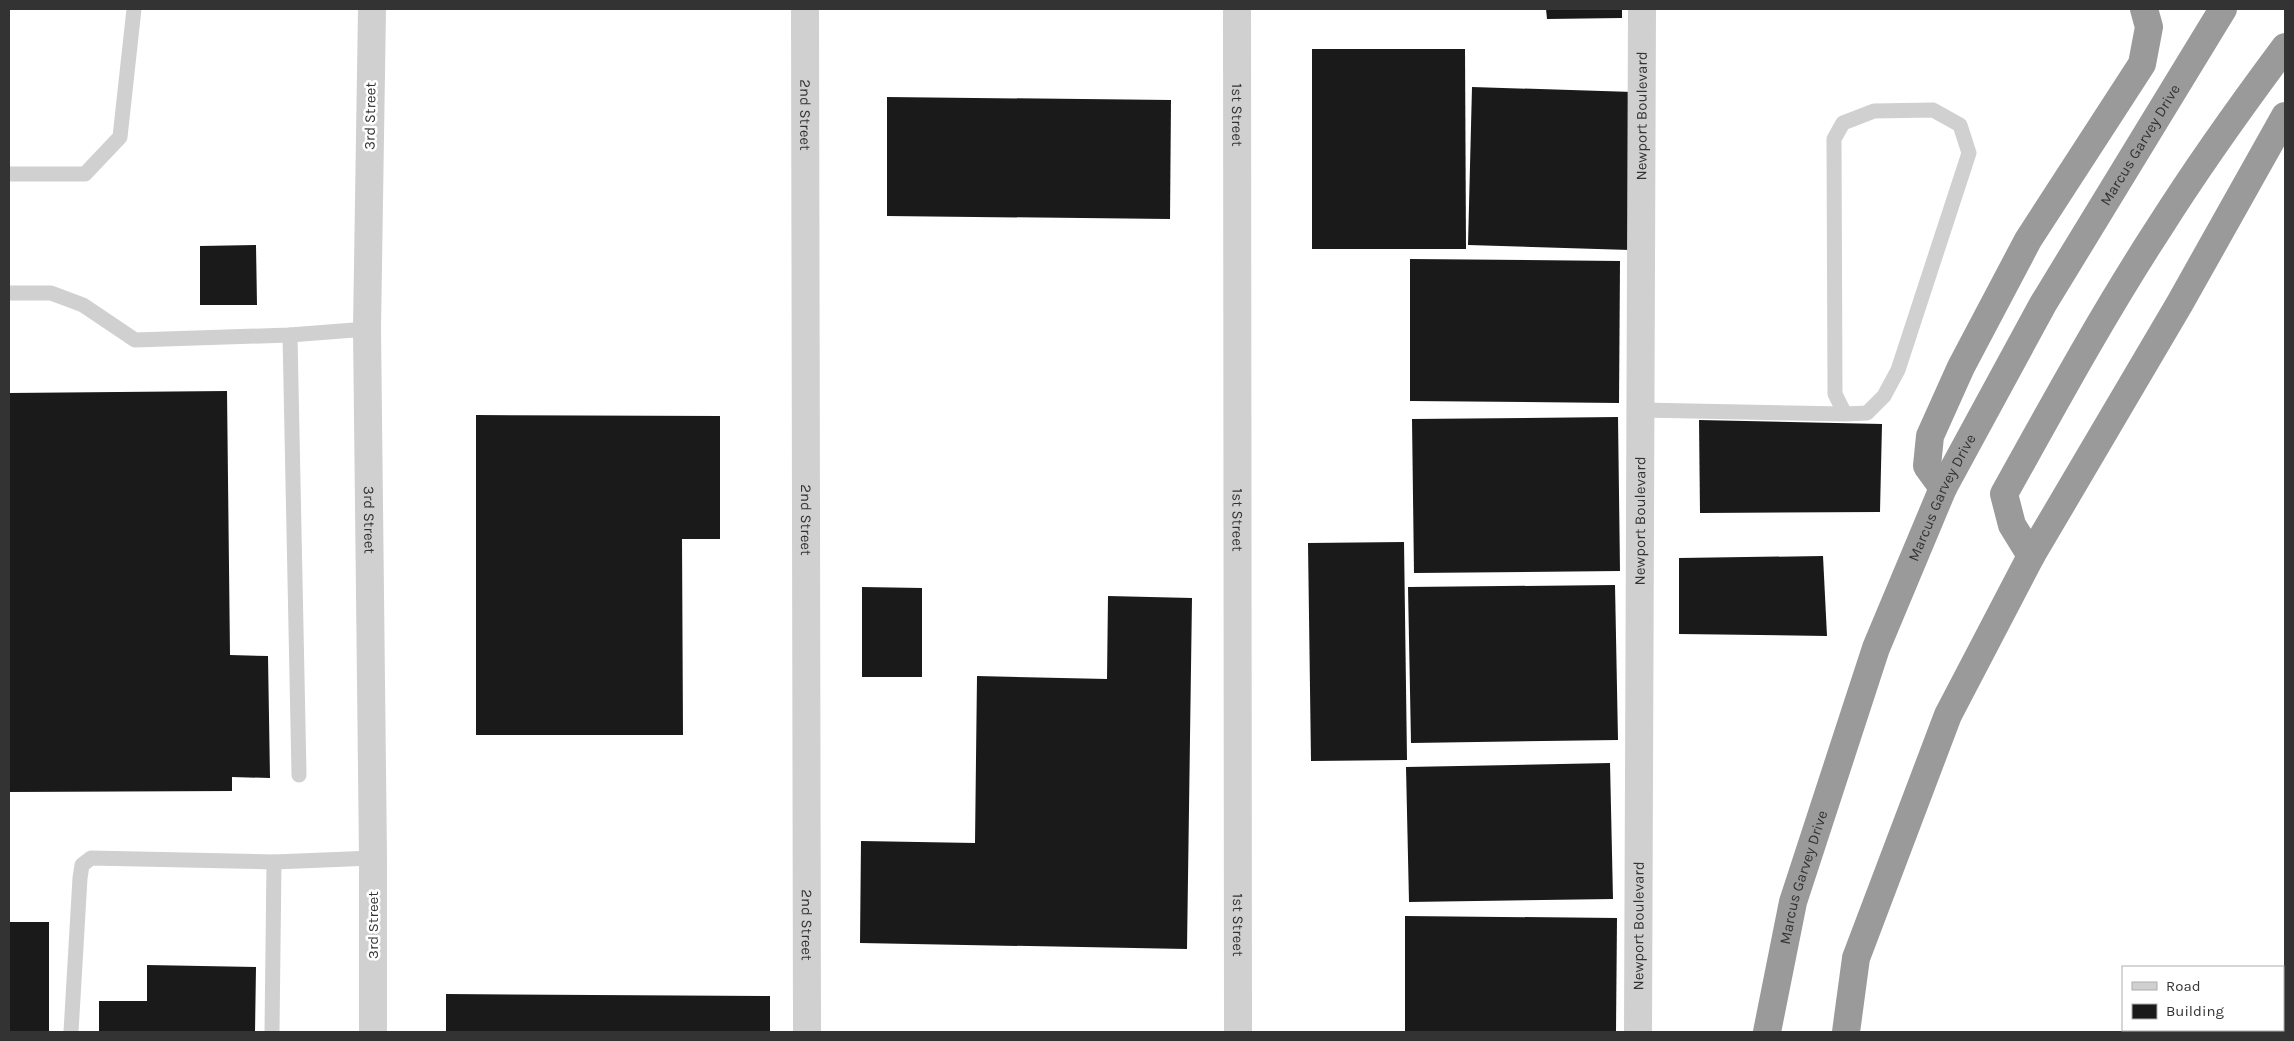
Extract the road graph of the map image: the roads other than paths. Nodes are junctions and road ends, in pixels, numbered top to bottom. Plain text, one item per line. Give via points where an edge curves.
1 (134, 9) edge
2 (372, 9) edge
3 (805, 9) edge
4 (1237, 9) edge
5 (1642, 9) edge
6 (2144, 9) edge
7 (2223, 9) edge
8 (2285, 47) edge
9 (2285, 116) edge
10 (9, 174) edge
11 (9, 293) edge
12 (367, 329) junction
13 (290, 335) junction
14 (1641, 410) junction
15 (1845, 414) junction
16 (1943, 488) junction
17 (2032, 556) junction
18 (299, 775) dead end
19 (373, 858) junction
20 (274, 862) junction
21 (71, 1032) edge
22 (272, 1032) edge
23 (373, 1032) edge
24 (807, 1032) edge
25 (1238, 1032) edge
26 (1638, 1032) edge
27 (1767, 1032) edge
28 (1846, 1032) edge

1 - 10 lane via 120,137 85,174
2 - 12 street, 3rd Street
3 - 24 street, 2nd Street
4 - 25 street, 1st Street
5 - 14 street, Newport Boulevard
6 - 16 highway via 2149,27 2142,64 2028,240 1961,367 1930,436 1927,466
7 - 16 highway, Marcus Garvey Drive via 2043,304
8 - 17 highway via 2159,228 2004,494 2012,525
9 - 17 highway
11 - 13 lane via 51,293 83,305 134,340
12 - 13 lane
12 - 19 street, 3rd Street
13 - 18 lane
14 - 15 lane
14 - 26 street, Newport Boulevard
15 - 15 lane via 1867,412 1884,396 1898,370 1969,153 1960,126 1933,110 1874,111 1843,123 1834,139 1835,394
16 - 27 highway, Marcus Garvey Drive via 1876,648 1792,902
17 - 28 highway via 1944,724 1856,958
19 - 20 lane
19 - 23 street, 3rd Street
20 - 21 lane via 91,858 82,865
20 - 22 lane

